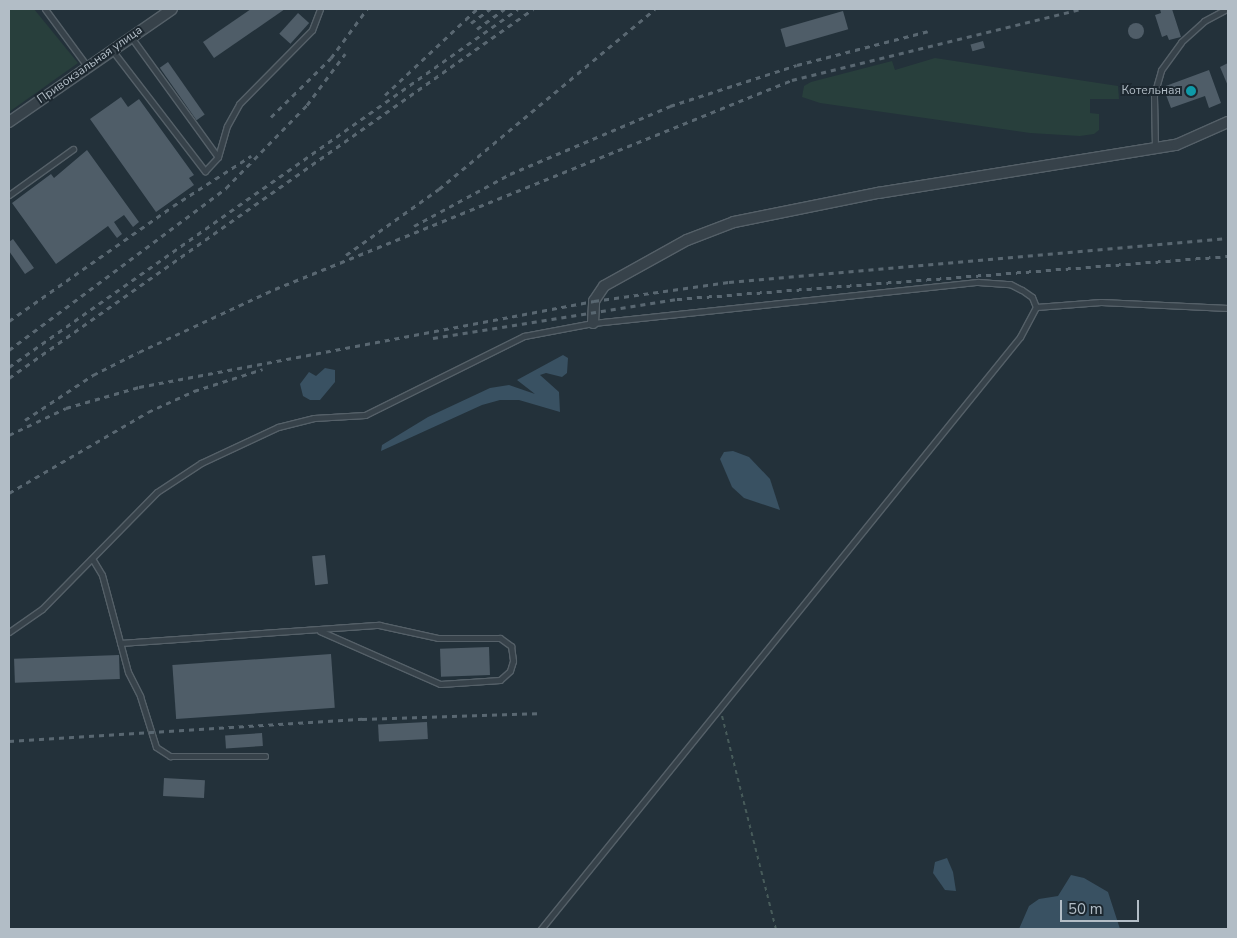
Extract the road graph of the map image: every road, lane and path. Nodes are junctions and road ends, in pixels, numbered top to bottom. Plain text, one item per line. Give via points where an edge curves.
1 (45, 9) edge
2 (172, 9) edge
3 (320, 9) edge
4 (1227, 9) edge
5 (131, 37) junction
6 (112, 50) junction
7 (87, 66) junction
8 (9, 122) edge
9 (1228, 122) edge
10 (73, 149) dead end
11 (1156, 149) junction
12 (218, 157) junction
13 (9, 194) edge
14 (1036, 308) junction
15 (1228, 308) edge
16 (593, 323) junction
17 (93, 560) junction
18 (320, 631) junction
19 (9, 632) edge
20 (120, 643) junction
21 (720, 706) junction
22 (265, 756) dead end
23 (541, 929) edge
24 (776, 929) edge

1 - 7 lane
2 - 5 street, Привокзальная улица
3 - 12 lane via 312,30 236,108
4 - 11 lane via 1204,21 1161,70 1154,95
5 - 6 street, Привокзальная улица
5 - 12 lane
6 - 7 street, Привокзальная улица
6 - 12 lane via 205,171
7 - 8 street, Привокзальная улица
9 - 11 street via 1195,139
10 - 13 lane
11 - 16 street via 878,193 734,222 687,240 604,286 594,301
14 - 15 lane via 1101,302
14 - 16 lane via 1032,298 1010,284 978,282
14 - 21 lane via 1020,336
16 - 17 lane via 547,330 506,343 408,396 365,415 307,420 234,445 157,492
17 - 19 lane via 33,618
17 - 20 lane via 102,575
18 - 18 lane via 379,626 438,638 492,636 511,646 513,661 510,671 500,680 440,684
18 - 20 lane
20 - 22 lane via 151,739 162,753 180,757
21 - 23 lane
21 - 24 path

